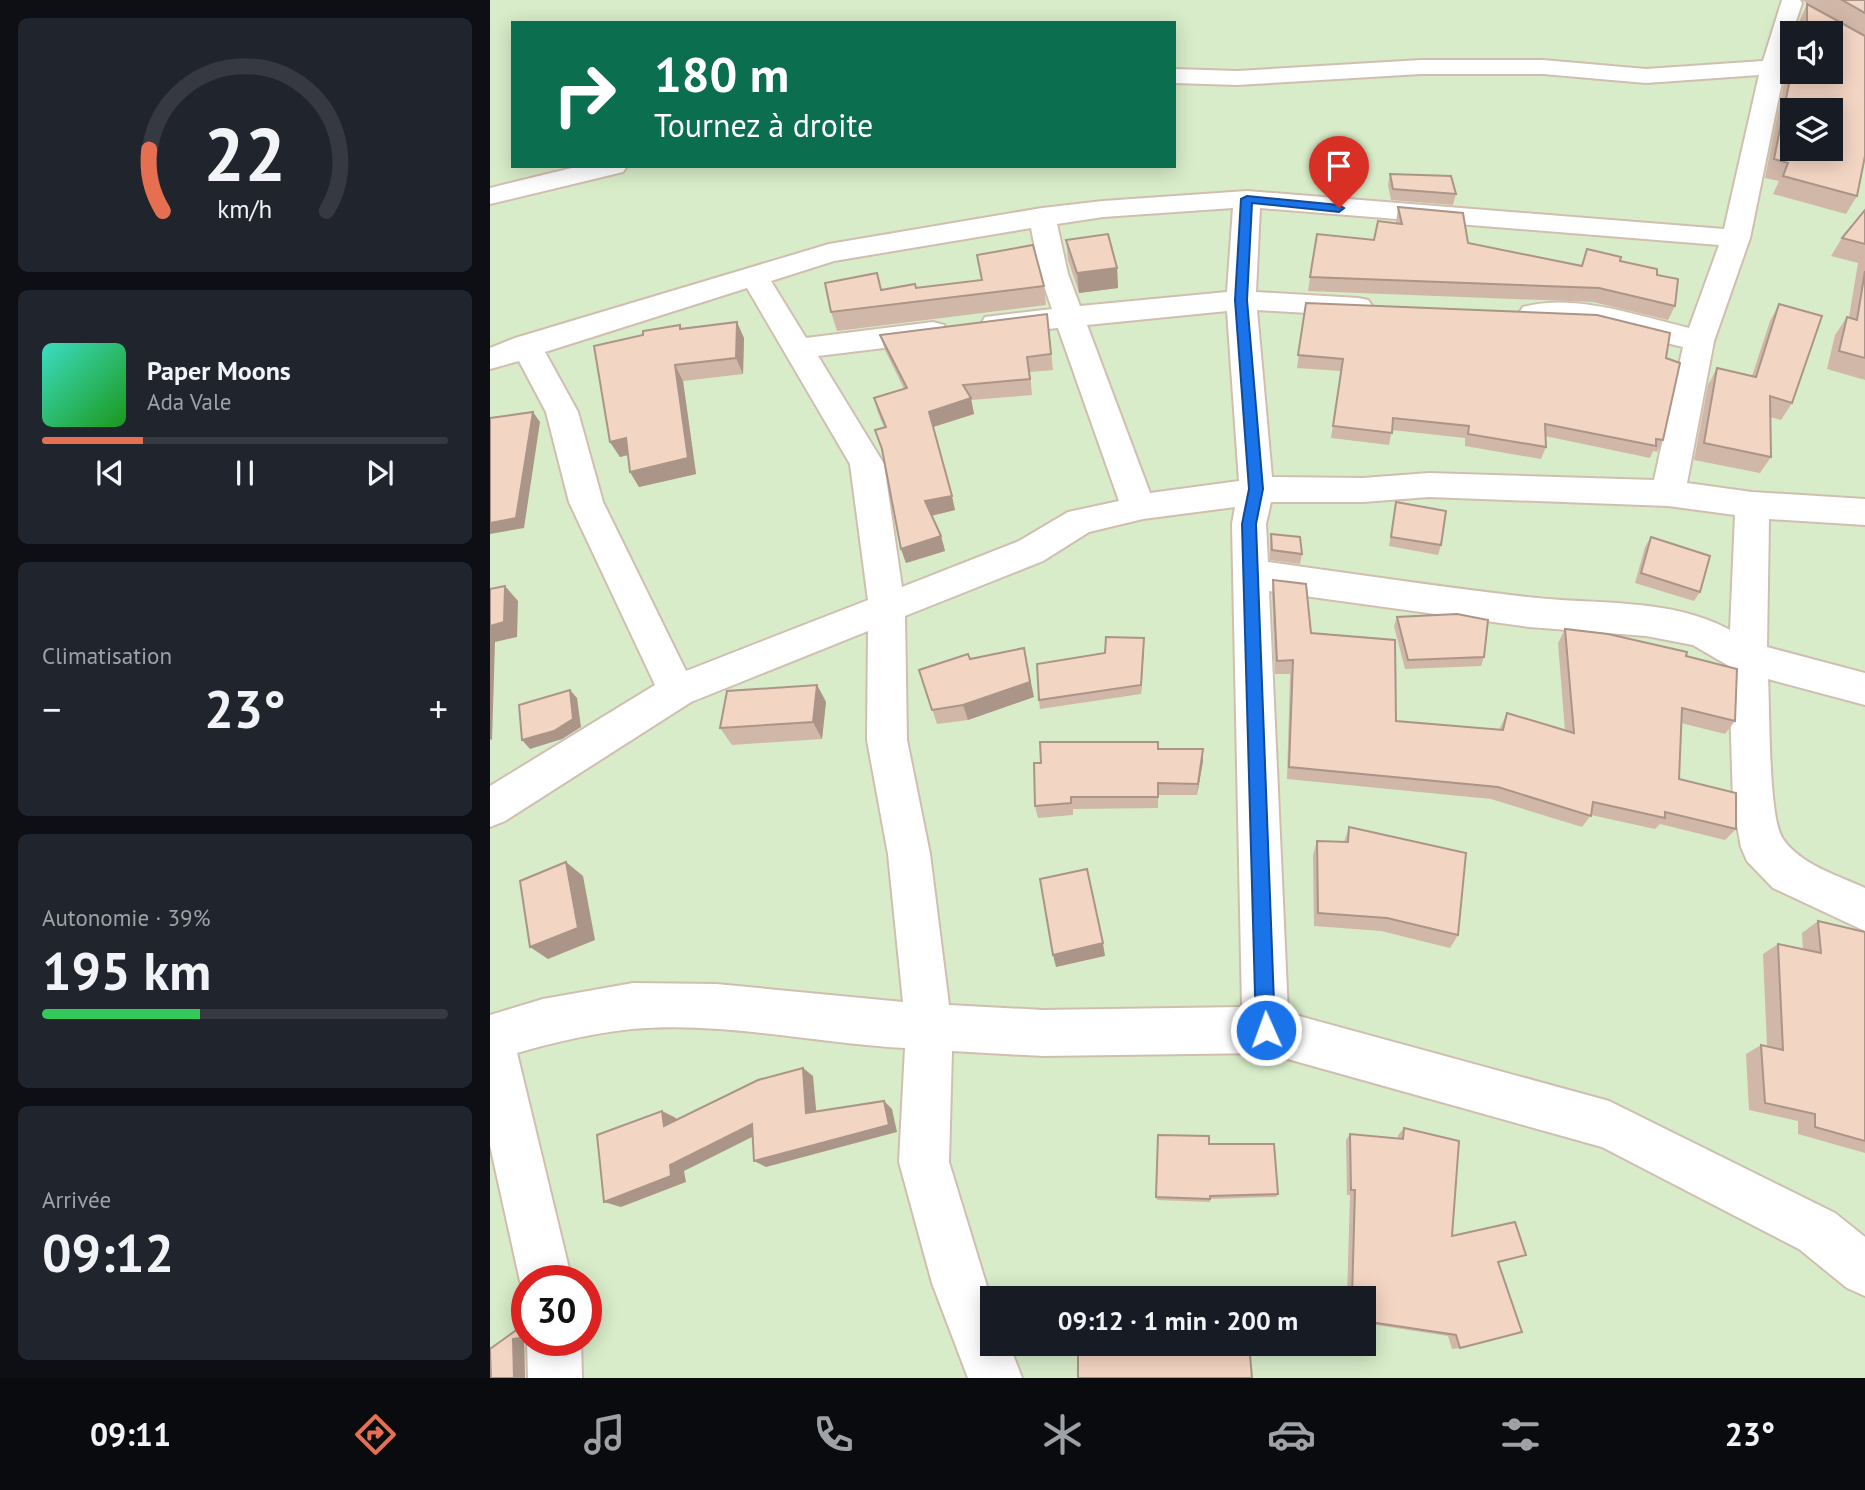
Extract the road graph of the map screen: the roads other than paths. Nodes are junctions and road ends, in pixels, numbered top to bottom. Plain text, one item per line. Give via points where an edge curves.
1 (1796, 6) edge
2 (1773, 67) junction
3 (1176, 76) edge
4 (606, 168) edge
5 (490, 196) edge
6 (1247, 199) junction
7 (1042, 216) junction
8 (1736, 238) junction
9 (754, 276) junction
10 (1241, 300) junction
11 (1388, 308) edge
12 (1510, 313) edge
13 (1068, 315) junction
14 (1699, 341) junction
15 (526, 345) junction
16 (797, 349) junction
17 (490, 359) edge
18 (1256, 489) junction
19 (1668, 493) junction
20 (1752, 505) junction
21 (1138, 507) junction
22 (1865, 512) edge
23 (1251, 573) junction
24 (887, 606) junction
25 (1748, 659) junction
26 (1865, 689) edge
27 (677, 691) junction
28 (490, 808) edge
29 (1865, 910) edge
30 (929, 1027) junction
31 (1266, 1030) junction
32 (490, 1038) edge
33 (542, 1265) edge
34 (1865, 1270) edge
35 (554, 1356) edge
36 (555, 1378) edge
37 (995, 1378) edge

1 - 2 street
2 - 3 street via 1646,76 1543,67 1421,66 1237,78
2 - 8 street
4 - 5 street
6 - 7 street
6 - 8 street
6 - 10 street
7 - 9 street via 842,250
7 - 13 street
8 - 14 street
9 - 15 street
9 - 16 street
10 - 11 street
10 - 13 street
10 - 18 street
12 - 14 street via 1593,315
13 - 16 street
13 - 21 street
14 - 19 street
15 - 17 street
15 - 27 street via 562,412 586,502
16 - 24 street via 867,464
18 - 19 street via 1429,485
18 - 21 street via 1216,499
18 - 23 street via 1249,524
19 - 20 street
20 - 22 street
20 - 25 street
21 - 24 street via 1080,521 1031,551
23 - 25 street via 1516,610 1646,621 1701,632
23 - 31 street
24 - 27 street
24 - 30 street via 887,740 909,854
25 - 26 street
25 - 29 street via 1754,804 1762,847 1788,874
27 - 28 street
30 - 31 street via 1044,1032
30 - 32 street via 845,1023 716,1007 634,1006 543,1022
30 - 37 street via 924,1162 958,1283
31 - 34 street via 1609,1125 1817,1231
32 - 33 street
35 - 36 street

